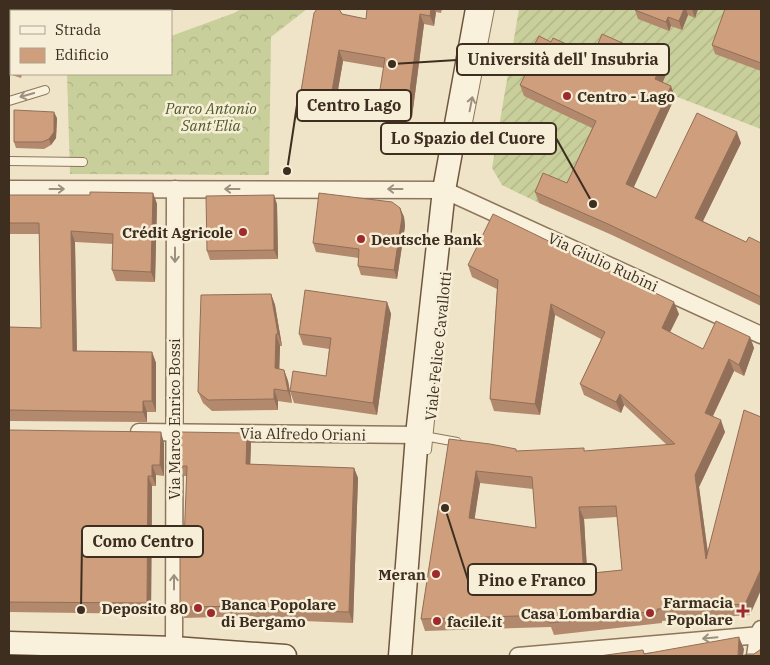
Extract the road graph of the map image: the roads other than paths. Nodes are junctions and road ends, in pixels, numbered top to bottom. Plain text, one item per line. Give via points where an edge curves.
1 (477, 9) edge
2 (490, 9) edge
3 (45, 90) dead end
4 (9, 101) edge
5 (462, 153) dead end
6 (9, 162) edge
7 (83, 162) dead end
8 (9, 189) edge
9 (175, 189) junction
10 (452, 192) junction
11 (761, 335) edge
12 (433, 388) dead end
13 (126, 432) edge
14 (174, 432) junction
15 (423, 436) junction
16 (466, 444) edge
17 (426, 456) dead end
18 (417, 542) dead end
19 (760, 633) edge
20 (9, 643) edge
21 (174, 648) junction
22 (253, 655) edge
23 (286, 656) edge
24 (400, 656) edge
25 (405, 656) edge
26 (518, 656) edge
27 (756, 656) edge

1 - 10 street, Viale Felice Cavallotti
5 -> 2 lane
3 -> 4 lane
6 - 7 lane
8 -> 9 street
10 -> 9 street
9 -> 14 street, Via Marco Enrico Bossi
10 - 11 street, Via Giulio Rubini
10 - 15 street, Viale Felice Cavallotti
12 - 15 lane, Viale Felice Cavallotti
13 - 14 street, Via Alfredo Oriani
14 - 15 street, Via Alfredo Oriani
21 -> 14 street, Via Marco Enrico Bossi
15 - 16 lane
15 - 17 lane, Viale Felice Cavallotti
15 - 24 street, Viale Felice Cavallotti
18 - 25 lane
19 -> 26 street
19 - 27 street
20 - 21 street
21 - 22 street
22 - 23 street

